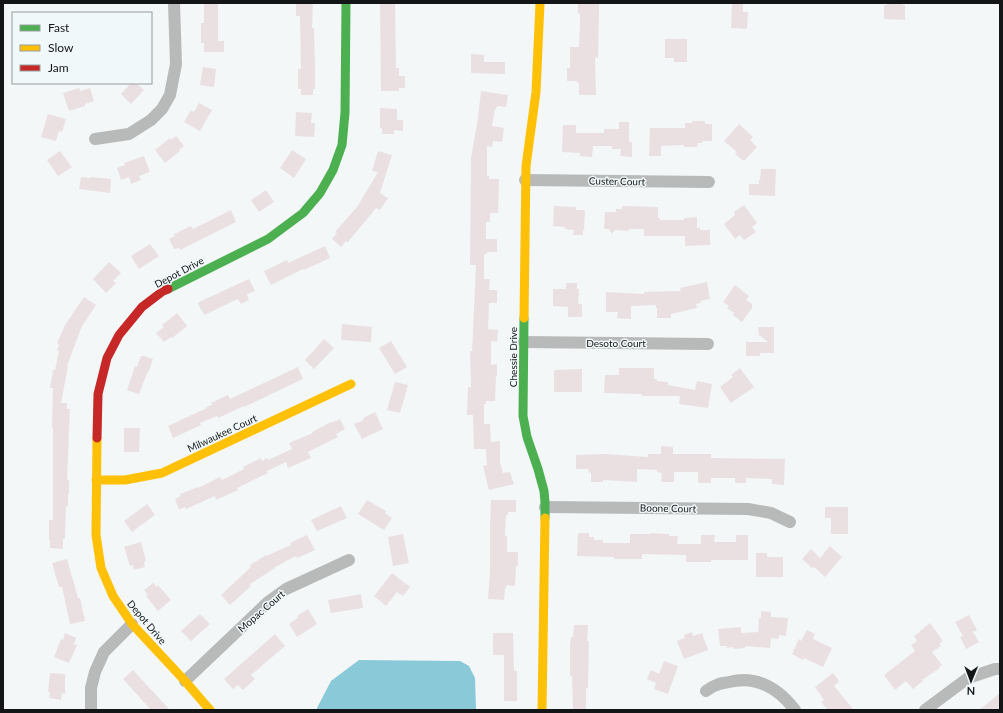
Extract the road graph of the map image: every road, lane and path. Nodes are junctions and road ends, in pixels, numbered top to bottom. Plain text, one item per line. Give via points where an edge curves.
1 (174, 3) edge
2 (346, 3) edge
3 (540, 3) edge
4 (95, 139) dead end
5 (525, 180) junction
6 (709, 182) dead end
7 (524, 342) junction
8 (708, 344) dead end
9 (352, 384) dead end
10 (96, 480) junction
11 (545, 507) junction
12 (790, 522) dead end
13 (349, 560) dead end
14 (132, 624) junction
15 (1000, 669) edge
16 (185, 681) junction
17 (706, 691) dead end
18 (928, 709) edge
19 (91, 710) edge
20 (210, 710) edge
21 (542, 710) edge
22 (795, 710) edge

1 - 4 street via 176,64 170,95 162,109 151,120 129,134
2 - 10 street, Depot Drive via 345,113 342,145 333,170 320,193 303,213 268,239 163,291 142,307 119,335 107,358 98,394
3 - 5 street, Chessie Drive via 536,92
5 - 6 street, Custer Court
5 - 7 street, Chessie Drive
7 - 8 street, Desoto Court
7 - 11 street, Chessie Drive via 525,429 543,488
9 - 10 street, Milwaukee Court via 162,473 125,480
10 - 14 street, Depot Drive via 96,535 101,568 113,596
11 - 12 street, Boone Court via 748,509 771,513
11 - 21 street, Chessie Drive
13 - 16 street, Mopac Court via 286,589 268,602
14 - 16 street, Depot Drive
14 - 19 street via 104,652 95,672
15 - 18 street via 968,678
16 - 20 street, Depot Drive
17 - 22 street via 717,684 739,679 754,680 769,686

